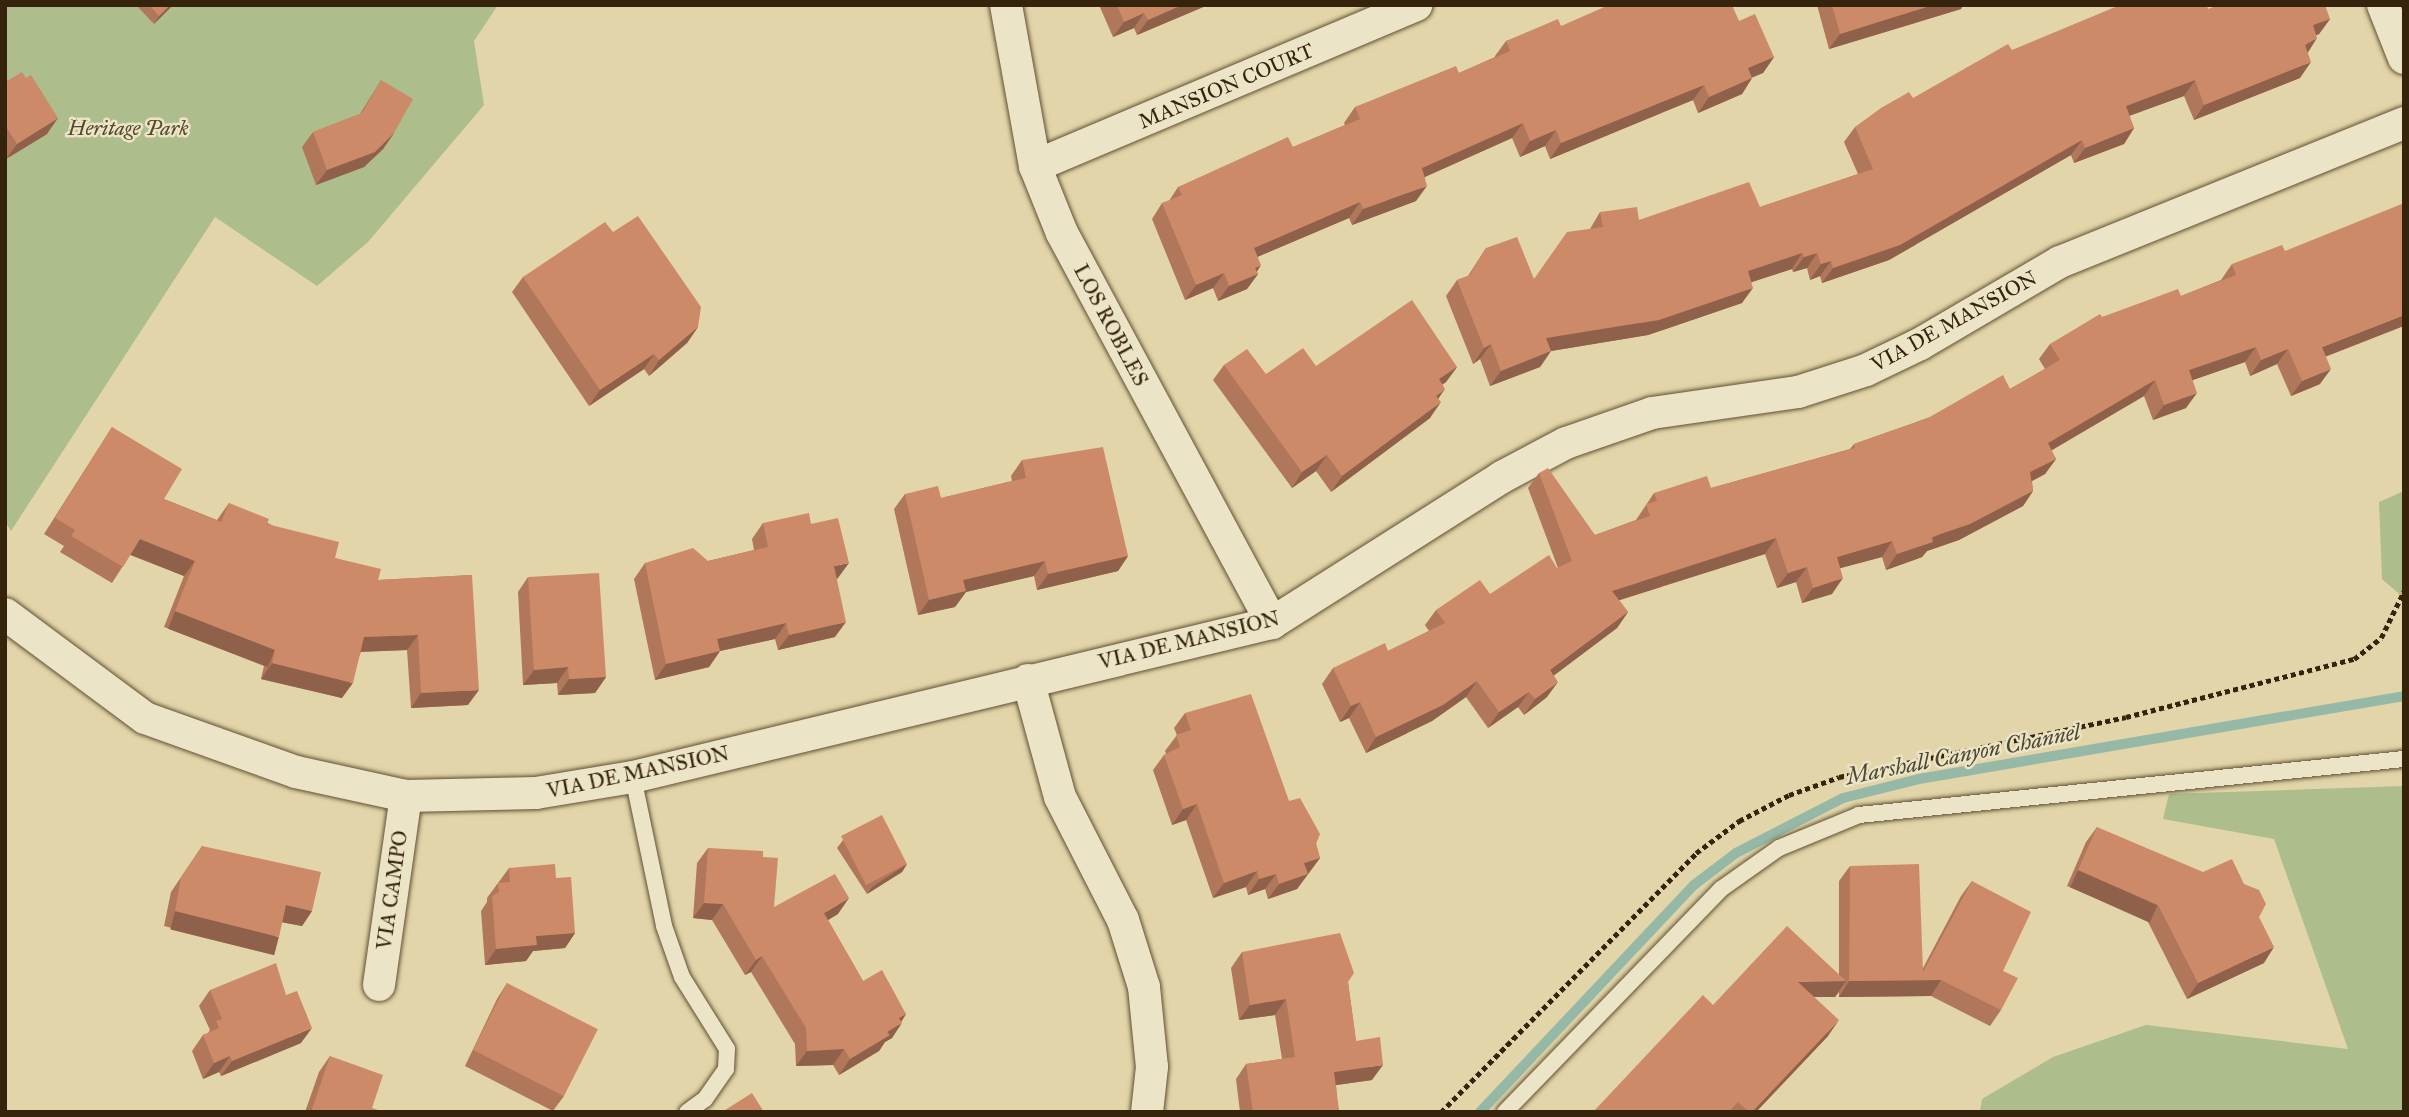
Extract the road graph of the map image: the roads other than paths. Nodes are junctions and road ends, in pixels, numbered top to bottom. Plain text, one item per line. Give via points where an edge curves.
1 (1006, 5) edge
2 (1416, 5) edge
3 (2383, 5) edge
4 (2404, 58) edge
5 (2404, 122) edge
6 (1035, 166) junction
7 (5, 614) edge
8 (1272, 623) junction
9 (1028, 680) junction
10 (2404, 759) edge
11 (633, 777) junction
12 (406, 796) junction
13 (379, 985) dead end
14 (687, 1112) edge
15 (1147, 1112) edge
16 (1504, 1112) edge

1 - 6 street, LOS ROBLES
2 - 6 street, MANSION COURT
3 - 4 street
5 - 8 street, VIA DE MANSION via 2060,262 1920,344 1866,370 1798,392 1652,413 1566,443 1502,477
6 - 8 street, LOS ROBLES via 1062,233
7 - 12 street, VIA DE MANSION via 145,718 296,772
8 - 9 street, VIA DE MANSION
9 - 11 street, VIA DE MANSION
9 - 15 street via 1060,797 1123,920 1144,987 1152,1067
10 - 16 lane via 1859,815 1779,848 1721,889
11 - 12 street, VIA DE MANSION via 536,793
11 - 14 lane via 664,926 682,977 727,1049 726,1069 705,1099
12 - 13 street, VIA CAMPO

